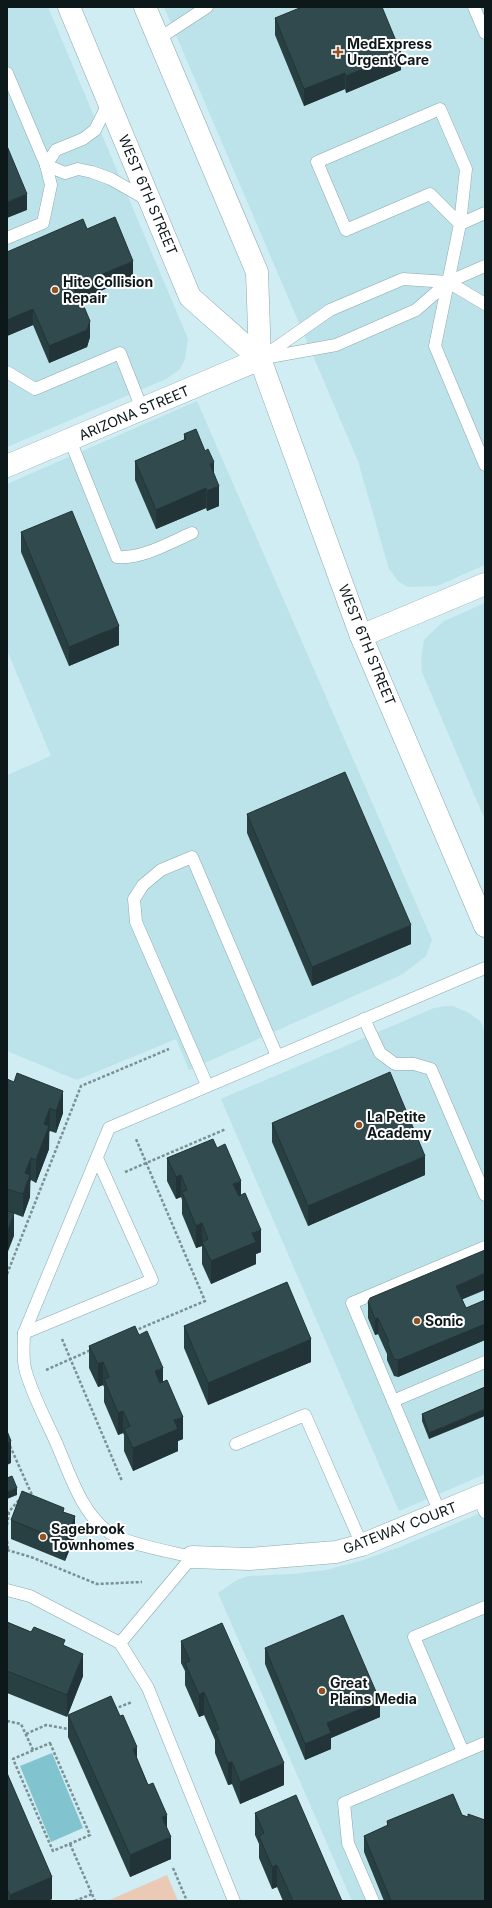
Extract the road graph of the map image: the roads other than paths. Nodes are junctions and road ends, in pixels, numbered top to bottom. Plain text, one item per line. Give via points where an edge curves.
1 (69, 7) edge
2 (145, 7) edge
3 (208, 7) edge
4 (474, 7) edge
5 (485, 33) edge
6 (158, 39) junction
7 (7, 73) edge
8 (109, 102) junction
9 (46, 166) junction
10 (151, 202) junction
11 (485, 213) edge
12 (460, 224) junction
13 (7, 238) edge
14 (485, 266) edge
15 (448, 282) junction
16 (485, 304) edge
17 (260, 359) junction
18 (7, 372) edge
19 (142, 409) junction
20 (70, 440) junction
21 (485, 465) edge
22 (7, 466) edge
23 (192, 534) dead end
24 (485, 584) edge
25 (361, 636) junction
26 (485, 926) edge
27 (485, 968) edge
28 (364, 1019) junction
29 (277, 1056) junction
30 (207, 1085) junction
31 (97, 1158) junction
32 (485, 1195) edge
33 (485, 1247) edge
34 (24, 1333) junction
35 (485, 1362) edge
36 (393, 1401) junction
37 (236, 1444) dead end
38 (483, 1501) edge
39 (440, 1513) junction
40 (362, 1545) junction
41 (192, 1557) junction
42 (7, 1590) edge
43 (485, 1607) edge
44 (120, 1643) junction
45 (485, 1743) edge
46 (464, 1752) junction
47 (234, 1901) edge
48 (373, 1901) edge

1 - 8 main road, WEST 6TH STREET
2 - 6 main road, WEST 6TH STREET
3 - 6 lane
4 - 5 lane
6 - 17 main road, WEST 6TH STREET via 258,272
7 - 9 lane
8 - 9 lane via 95,130 83,139 56,150
8 - 10 main road, WEST 6TH STREET
9 - 10 lane via 65,173 78,169 92,172 112,179
9 - 13 lane via 51,185 43,223
10 - 17 main road, WEST 6TH STREET via 190,297
11 - 12 lane
12 - 12 lane via 466,169 440,109 317,162 346,230 430,194
12 - 15 lane
14 - 15 lane
15 - 16 lane
15 - 17 lane via 416,310 336,345
15 - 17 lane via 403,279 321,315
15 - 21 lane via 435,346
17 - 19 main road, ARIZONA STREET
17 - 25 main road, WEST 6TH STREET
18 - 19 lane via 35,388 120,352
19 - 20 main road, ARIZONA STREET
20 - 22 main road, ARIZONA STREET
20 - 23 lane via 117,557 126,558 143,553
24 - 25 main road
25 - 26 main road, WEST 6TH STREET
27 - 28 lane
28 - 29 lane
28 - 32 lane via 380,1053 395,1064 414,1064 431,1069
29 - 30 lane
29 - 30 lane via 192,857 161,870 143,885 134,899 136,922
30 - 31 lane via 109,1128
31 - 34 lane
31 - 34 lane via 152,1280
33 - 36 lane via 352,1303
34 - 41 lane via 24,1363 32,1390 94,1519 120,1538
35 - 36 lane
36 - 39 lane
37 - 40 lane via 305,1415
38 - 39 main road, GATEWAY COURT
39 - 40 main road, GATEWAY COURT
40 - 41 main road, GATEWAY COURT via 310,1555 248,1559
41 - 44 lane
42 - 44 lane via 30,1596
43 - 46 lane via 414,1637
44 - 47 lane via 150,1695
45 - 46 lane
46 - 48 lane via 344,1803 348,1843

